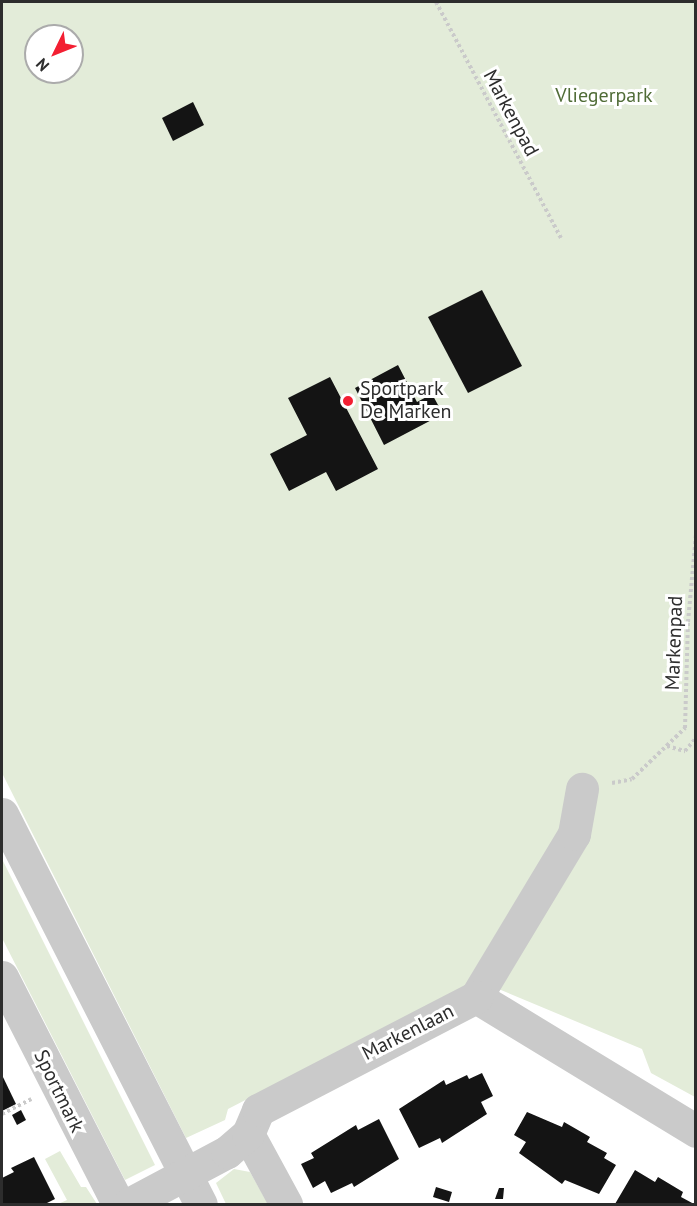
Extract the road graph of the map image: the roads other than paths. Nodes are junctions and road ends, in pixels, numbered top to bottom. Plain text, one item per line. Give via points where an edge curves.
1 (582, 789) road end
2 (2, 814) edge
3 (2, 977) edge
4 (476, 997) junction
5 (696, 1131) edge
6 (248, 1134) junction
7 (185, 1174) junction
8 (118, 1204) edge
9 (129, 1204) edge
10 (201, 1204) edge
11 (286, 1204) edge

1 - 4 street via 574,834
2 - 7 street
3 - 8 street, Sportmark
4 - 5 street, Markenlaan
4 - 6 street, Markenlaan via 258,1110
6 - 7 street, Markenlaan via 227,1152
6 - 11 street
7 - 9 street, Markenlaan
7 - 10 street

